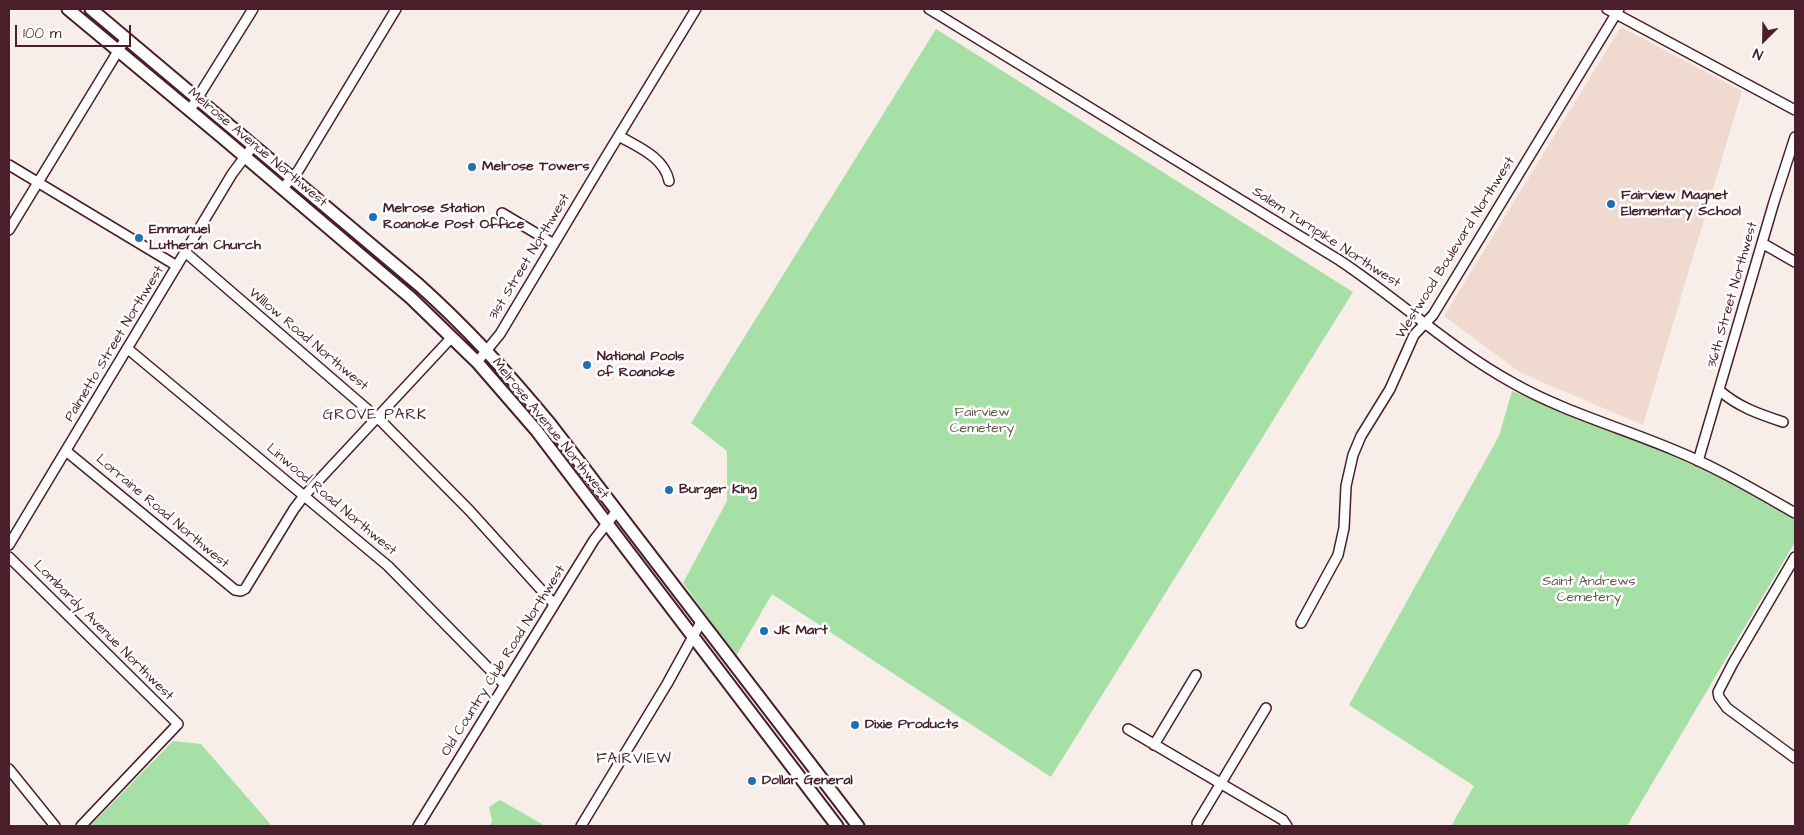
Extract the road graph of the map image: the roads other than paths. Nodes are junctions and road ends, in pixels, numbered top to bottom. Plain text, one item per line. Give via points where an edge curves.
1 (68, 9) edge
2 (91, 9) edge
3 (253, 9) edge
4 (396, 9) edge
5 (696, 9) edge
6 (929, 9) edge
7 (1607, 9) edge
8 (1618, 11) edge
9 (126, 38) junction
10 (118, 50) junction
11 (197, 99) junction
12 (190, 110) junction
13 (1795, 110) edge
14 (618, 136) junction
15 (1795, 137) edge
16 (253, 146) junction
17 (244, 156) junction
18 (9, 165) edge
19 (292, 178) junction
20 (669, 181) dead end
21 (37, 182) junction
22 (282, 189) junction
23 (502, 213) dead end
24 (9, 230) edge
25 (1762, 243) junction
26 (554, 244) junction
27 (185, 252) junction
28 (1795, 262) edge
29 (177, 266) junction
30 (1426, 323) junction
31 (452, 337) junction
32 (128, 349) junction
33 (487, 351) junction
34 (477, 362) junction
35 (1719, 390) junction
36 (378, 418) junction
37 (1783, 422) dead end
38 (66, 451) junction
39 (1698, 460) junction
40 (304, 496) junction
41 (616, 512) junction
42 (1795, 513) edge
43 (606, 524) junction
44 (9, 545) edge
45 (9, 557) edge
46 (1795, 557) edge
47 (554, 604) junction
48 (701, 622) junction
49 (1301, 623) dead end
50 (693, 637) junction
51 (1196, 675) dead end
52 (505, 685) junction
53 (1266, 708) dead end
54 (1128, 729) dead end
55 (1154, 744) junction
56 (1795, 758) edge
57 (9, 769) edge
58 (1220, 783) junction
59 (1197, 822) dead end
60 (585, 825) edge
61 (55, 826) edge
62 (81, 826) edge
63 (418, 826) edge
64 (837, 826) edge
65 (858, 826) edge
66 (1287, 826) edge

1 - 10 main road, Melrose Avenue Northwest
2 - 9 main road, Melrose Avenue Northwest
3 - 11 street
4 - 19 street
5 - 14 street, 31st Street Northwest
6 - 30 street, Salem Turnpike Northwest via 1340,260
7 - 8 street
8 - 13 street
8 - 30 street, Westwood Boulevard Northwest
9 - 10 street
9 - 11 main road, Melrose Avenue Northwest
10 - 12 main road, Melrose Avenue Northwest
10 - 21 street
11 - 12 street
11 - 16 main road, Melrose Avenue Northwest
12 - 17 main road, Melrose Avenue Northwest
14 - 20 street via 655,158 664,167
14 - 26 street, 31st Street Northwest
15 - 25 street, 36th Street Northwest
16 - 17 street, Palmetto Street Northwest
16 - 19 main road, Melrose Avenue Northwest
17 - 22 main road, Melrose Avenue Northwest
17 - 27 street, Palmetto Street Northwest
18 - 21 street
19 - 22 street
19 - 33 main road, Melrose Avenue Northwest via 419,285
21 - 24 street
21 - 29 street
22 - 31 main road, Melrose Avenue Northwest
23 - 26 street
25 - 28 street
25 - 35 street, 36th Street Northwest
26 - 33 street, 31st Street Northwest
27 - 29 street, Palmetto Street Northwest
27 - 36 street, Willow Road Northwest
29 - 32 street, Palmetto Street Northwest
30 - 39 street, Salem Turnpike Northwest via 1470,357 1514,384
30 - 49 street, Westwood Boulevard Northwest via 1414,335 1390,389 1353,454 1346,486 1340,550
31 - 34 main road, Melrose Avenue Northwest
31 - 36 street
32 - 38 street, Palmetto Street Northwest
32 - 40 street, Linwood Road Northwest
33 - 34 street, 31st Street Northwest
33 - 41 main road, Melrose Avenue Northwest via 551,425
34 - 43 main road, Melrose Avenue Northwest via 536,430
35 - 37 street via 1753,412
35 - 39 street, 36th Street Northwest
36 - 40 street
36 - 47 street, Willow Road Northwest via 470,511
38 - 40 street, Lorraine Road Northwest via 235,590 244,589
38 - 44 street, Palmetto Street Northwest
39 - 42 street, Salem Turnpike Northwest
40 - 52 street, Linwood Road Northwest via 399,576
41 - 43 street, Old Country Club Road Northwest
41 - 48 main road, Melrose Avenue Northwest
43 - 47 street, Old Country Club Road Northwest
43 - 50 main road, Melrose Avenue Northwest
45 - 62 street, Lombardy Avenue Northwest via 178,724
46 - 56 street via 1718,692 1723,704
47 - 52 street, Old Country Club Road Northwest
48 - 50 street
48 - 65 main road, Melrose Avenue Northwest
50 - 60 street
50 - 64 main road, Melrose Avenue Northwest
51 - 55 street
52 - 63 street, Old Country Club Road Northwest
53 - 58 street
54 - 55 street
55 - 58 street
57 - 61 street
58 - 59 street
58 - 66 street via 1283,820

